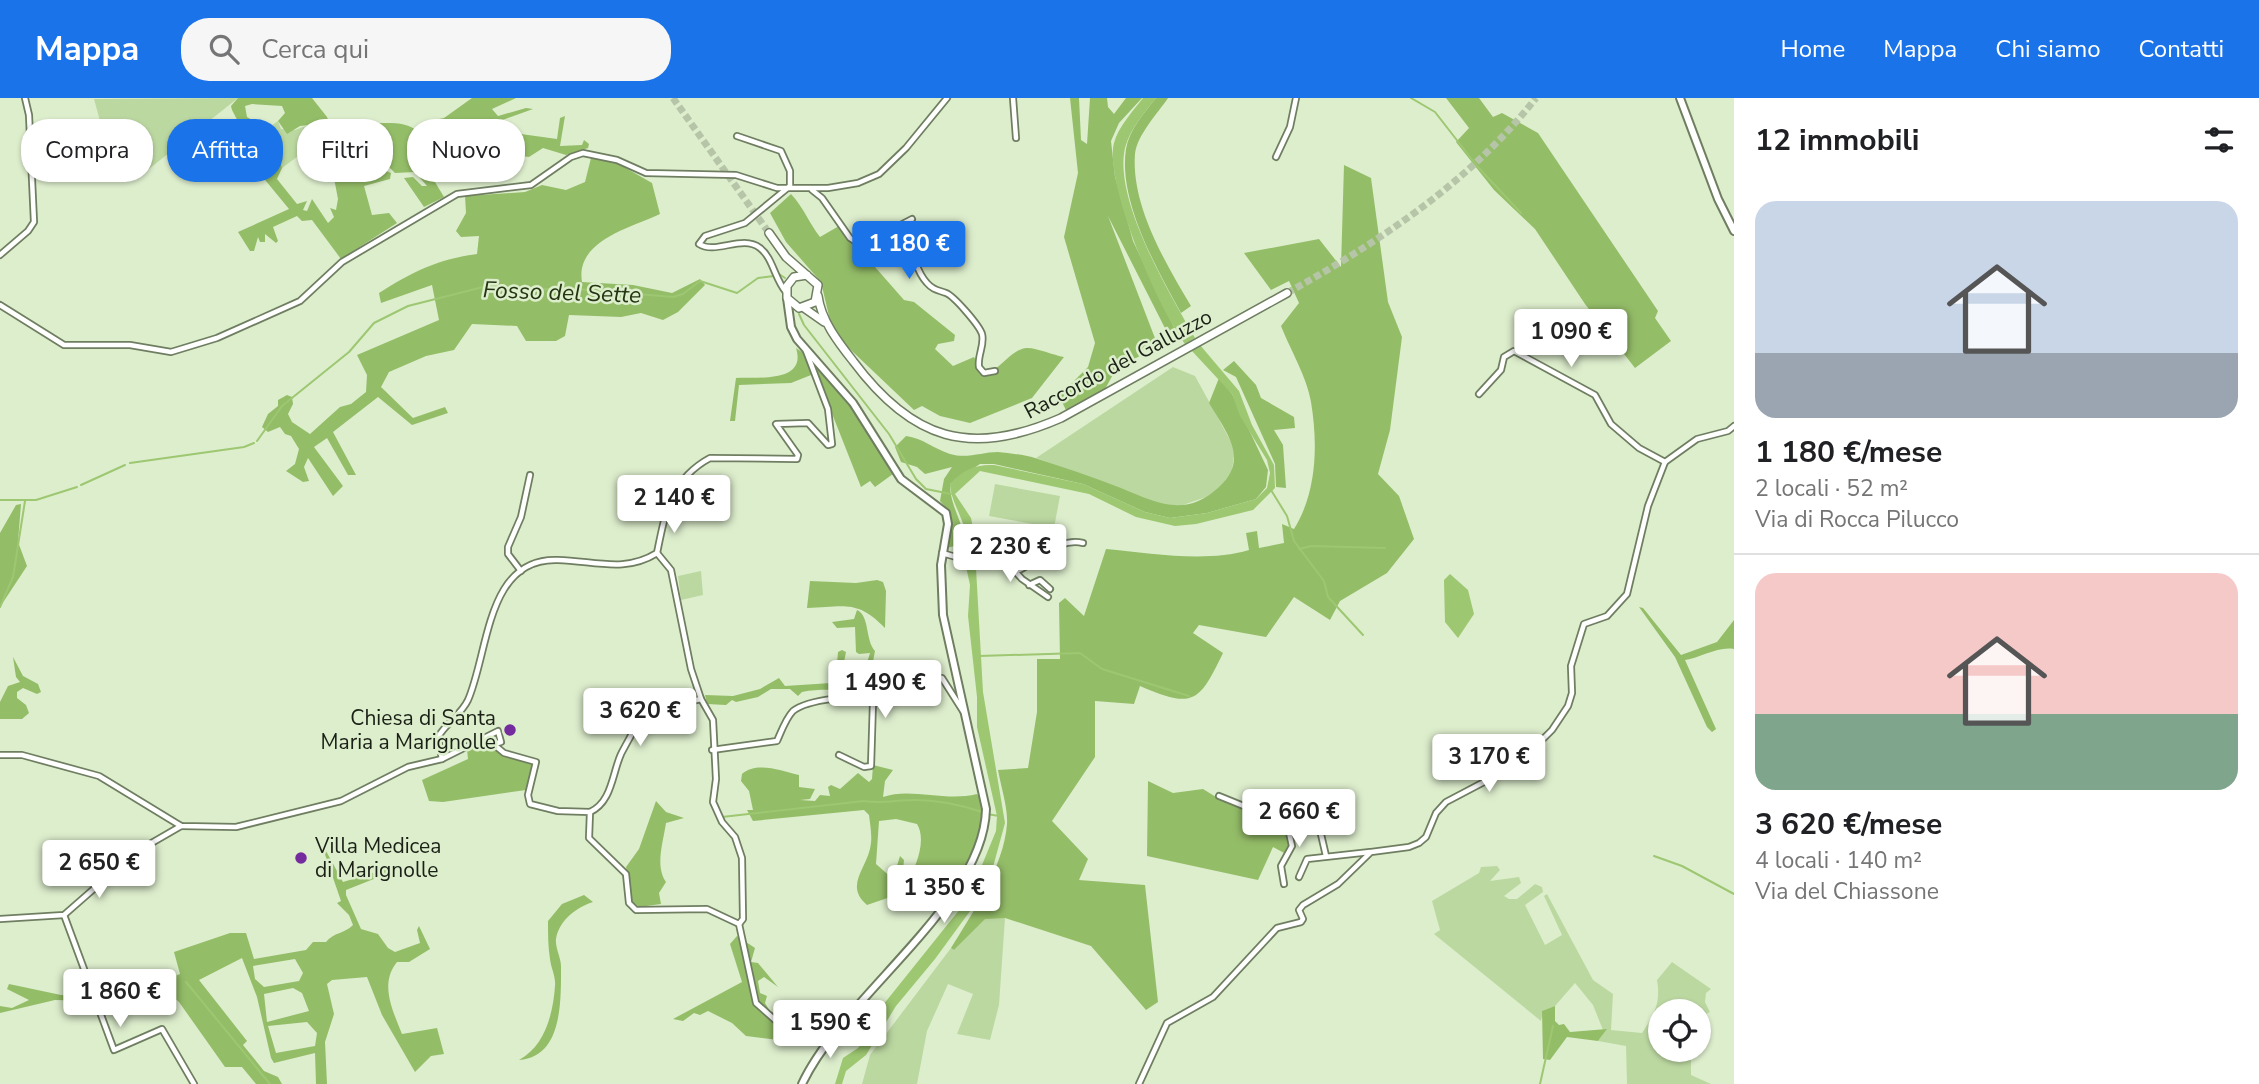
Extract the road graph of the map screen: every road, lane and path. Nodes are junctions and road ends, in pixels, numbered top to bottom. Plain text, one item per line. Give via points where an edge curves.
1 (24, 98) edge
2 (947, 98) edge
3 (1013, 98) edge
4 (1296, 98) edge
5 (1680, 98) edge
6 (737, 136) dead end
7 (1016, 138) dead end
8 (1276, 157) dead end
9 (790, 186) junction
10 (811, 190) junction
11 (912, 219) dead end
12 (890, 230) junction
13 (1734, 232) edge
14 (769, 233) tunnel mouth
15 (0, 255) edge
16 (786, 257) junction
17 (807, 275) junction
18 (775, 277) junction
19 (790, 280) junction
20 (1287, 293) tunnel mouth
21 (787, 295) junction
22 (818, 296) junction
23 (0, 305) edge
24 (802, 308) junction
25 (789, 316) junction
26 (833, 333) junction
27 (806, 351) junction
28 (995, 372) dead end
29 (1479, 394) dead end
30 (1734, 426) edge
31 (1665, 462) junction
32 (530, 475) dead end
33 (1083, 543) dead end
34 (942, 553) junction
35 (657, 554) junction
36 (521, 570) junction
37 (1017, 571) junction
38 (1029, 585) junction
39 (1050, 589) dead end
40 (1048, 597) dead end
41 (875, 698) junction
42 (701, 699) junction
43 (965, 715) junction
44 (486, 738) junction
45 (494, 744) junction
46 (712, 750) junction
47 (0, 755) edge
48 (839, 755) dead end
49 (442, 759) junction
50 (1219, 796) dead end
51 (590, 812) junction
52 (1286, 819) junction
53 (181, 826) junction
54 (1371, 852) junction
55 (1326, 856) junction
56 (1299, 877) dead end
57 (1284, 884) dead end
58 (64, 915) junction
59 (0, 919) edge
60 (739, 924) junction
61 (825, 1044) junction
62 (194, 1084) edge
63 (802, 1084) edge
64 (1139, 1084) edge

1 - 15 street via 29,115 34,222
2 - 10 street via 879,174 858,183
3 - 7 street
4 - 8 street via 1290,127
5 - 13 main road
6 - 9 street via 781,151
9 - 10 street
9 - 18 street via 745,223 705,236 699,244 757,246
9 - 23 street via 771,188 736,176 646,173 617,160 583,153 531,185 457,194 342,262 300,301 217,338 171,352 130,345 64,345
10 - 12 street via 856,242
11 - 12 street
12 - 28 street via 913,251 923,280 946,293 969,315 982,335 979,367 984,373
14 - 16 main road
16 - 17 main road
16 - 19 main road
17 - 19 main road
17 - 22 main road via 818,285
18 - 19 street
18 - 21 street
19 - 21 main road
20 - 26 main road, Raccordo del Galluzzo via 1061,418 1026,433 982,440 910,420 882,397
21 - 24 main road
21 - 25 main road
22 - 24 main road via 812,305
22 - 26 main road, Raccordo del Galluzzo
24 - 25 main road
24 - 26 main road, Raccordo del Galluzzo via 817,315
25 - 27 main road
27 - 34 main road via 853,403 901,479 946,513
27 - 35 street via 828,409 832,444 808,423 778,424 776,429 797,459 710,458 701,463 672,493
29 - 31 street via 1514,351 1595,395 1611,424 1639,448
30 - 31 street via 1728,432 1698,439
31 - 54 street via 1648,506 1629,591 1607,616 1584,624 1571,666 1572,693 1552,730 1531,751 1446,802 1419,843
32 - 36 street via 521,517 508,547
33 - 37 street via 1054,548
34 - 37 street via 956,557 1000,555
34 - 43 main road via 943,615
35 - 36 street via 634,565 546,560
35 - 42 street via 671,570
36 - 49 street via 500,594 467,702 439,734
37 - 38 street
38 - 39 street via 1043,580
38 - 40 street
41 - 43 street via 887,691 898,698 909,697 942,678
41 - 46 street via 848,696 802,707 792,712 777,741
41 - 48 street via 871,766
42 - 46 street via 713,720
42 - 51 street via 648,698 609,791
43 - 61 main road via 986,809 985,829 975,856 951,897
44 - 45 street
44 - 45 street via 498,731 501,742
44 - 49 street
45 - 51 street via 504,753 536,762 530,804
46 - 60 street via 715,807 742,858 743,919
47 - 53 street via 22,755 99,776
49 - 53 street via 408,767 316,809 236,827
50 - 52 street
51 - 60 street via 589,838 626,874 629,903 636,910 707,909
52 - 55 street via 1320,830
52 - 57 street via 1292,846 1281,866
53 - 58 street via 136,852
54 - 55 street
54 - 64 street via 1338,884 1303,905 1301,922 1278,928 1213,997 1167,1023
55 - 56 street via 1307,859
58 - 59 street
58 - 62 street via 114,1050 162,1030
60 - 61 street via 756,1003 775,1020
61 - 63 main road

